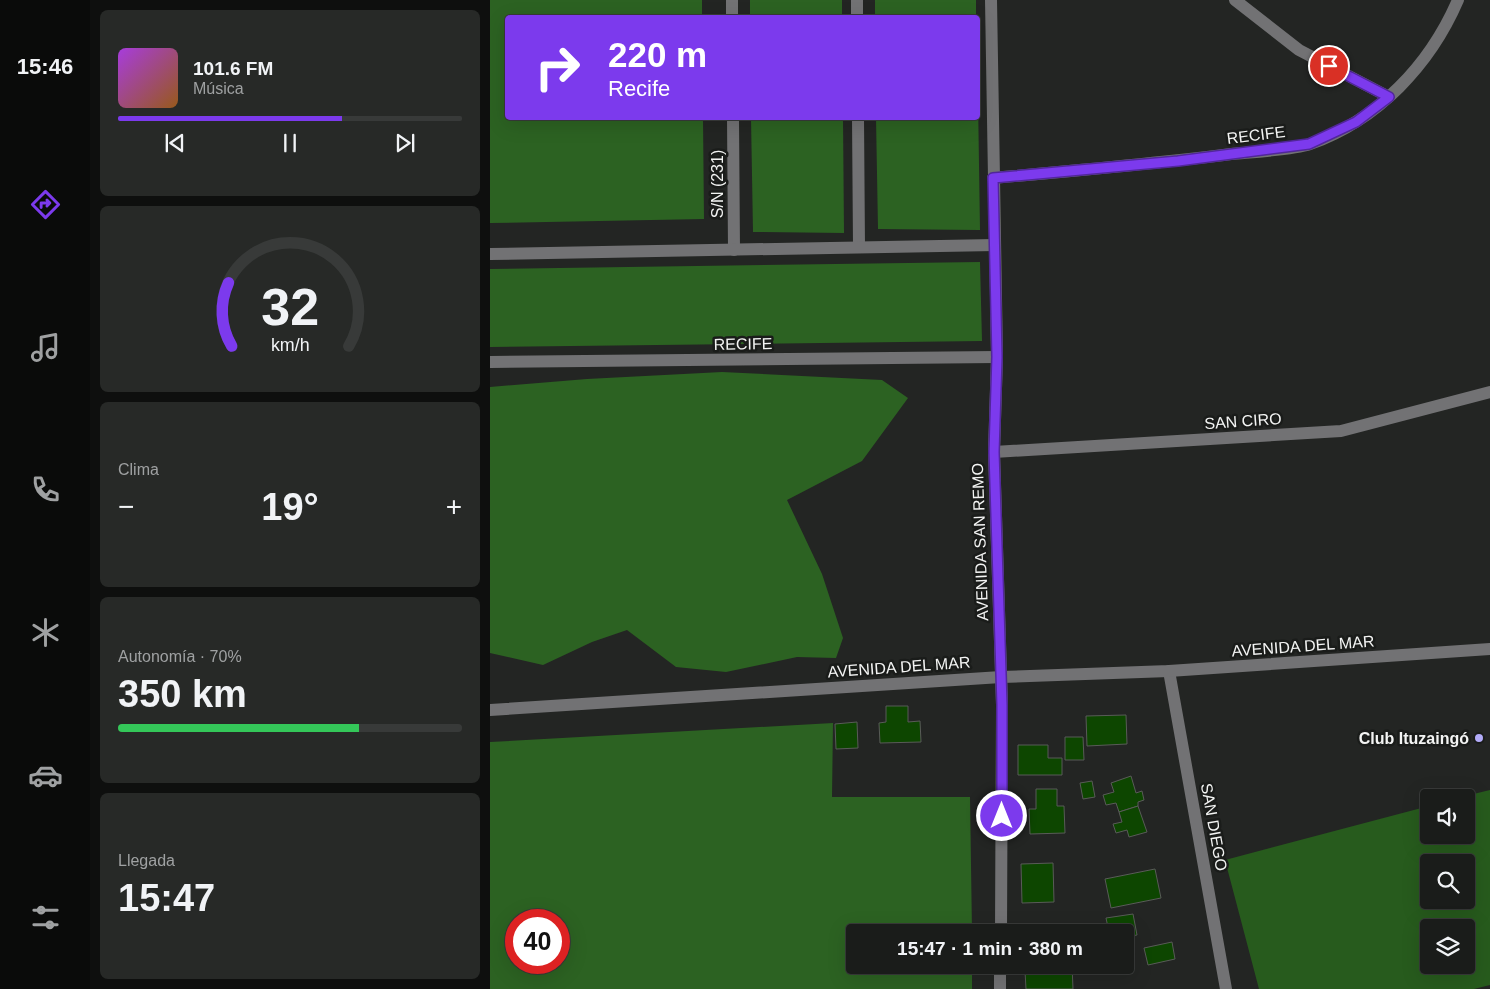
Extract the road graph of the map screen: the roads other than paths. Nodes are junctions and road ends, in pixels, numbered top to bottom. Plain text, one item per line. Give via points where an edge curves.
1 (732, 0) edge
2 (857, 0) edge
3 (991, 0) edge
4 (1235, 0) edge
5 (1458, 0) edge
6 (732, 15) edge
7 (857, 15) edge
8 (1389, 97) junction
9 (733, 120) edge
10 (858, 120) edge
11 (993, 178) junction
12 (995, 245) junction
13 (859, 247) junction
14 (734, 250) junction
15 (490, 254) edge
16 (997, 357) junction
17 (490, 362) edge
18 (1490, 392) edge
19 (994, 452) junction
20 (1490, 649) edge
21 (1169, 671) junction
22 (1001, 677) junction
23 (490, 710) edge
24 (1001, 924) edge
25 (1000, 974) edge
26 (1000, 989) edge
27 (1226, 989) edge

1 - 6 street
2 - 7 street
3 - 11 street, AVENIDA SAN REMO
4 - 8 street via 1299,50
5 - 8 street, RECIFE via 1420,67
8 - 11 street, RECIFE via 1356,122 1309,144 1178,161
9 - 14 street, S/N (231)
10 - 13 street
11 - 12 street, AVENIDA SAN REMO
12 - 13 street
12 - 16 street, AVENIDA SAN REMO
13 - 14 street
14 - 15 street
16 - 17 street, RECIFE
16 - 19 street, AVENIDA SAN REMO
18 - 19 street, SAN CIRO via 1341,431
19 - 22 street, AVENIDA SAN REMO
20 - 21 street, AVENIDA DEL MAR
21 - 22 street, AVENIDA DEL MAR
21 - 27 street, SAN DIEGO
22 - 23 street, AVENIDA DEL MAR
22 - 24 street, AVENIDA SAN REMO
25 - 26 street

